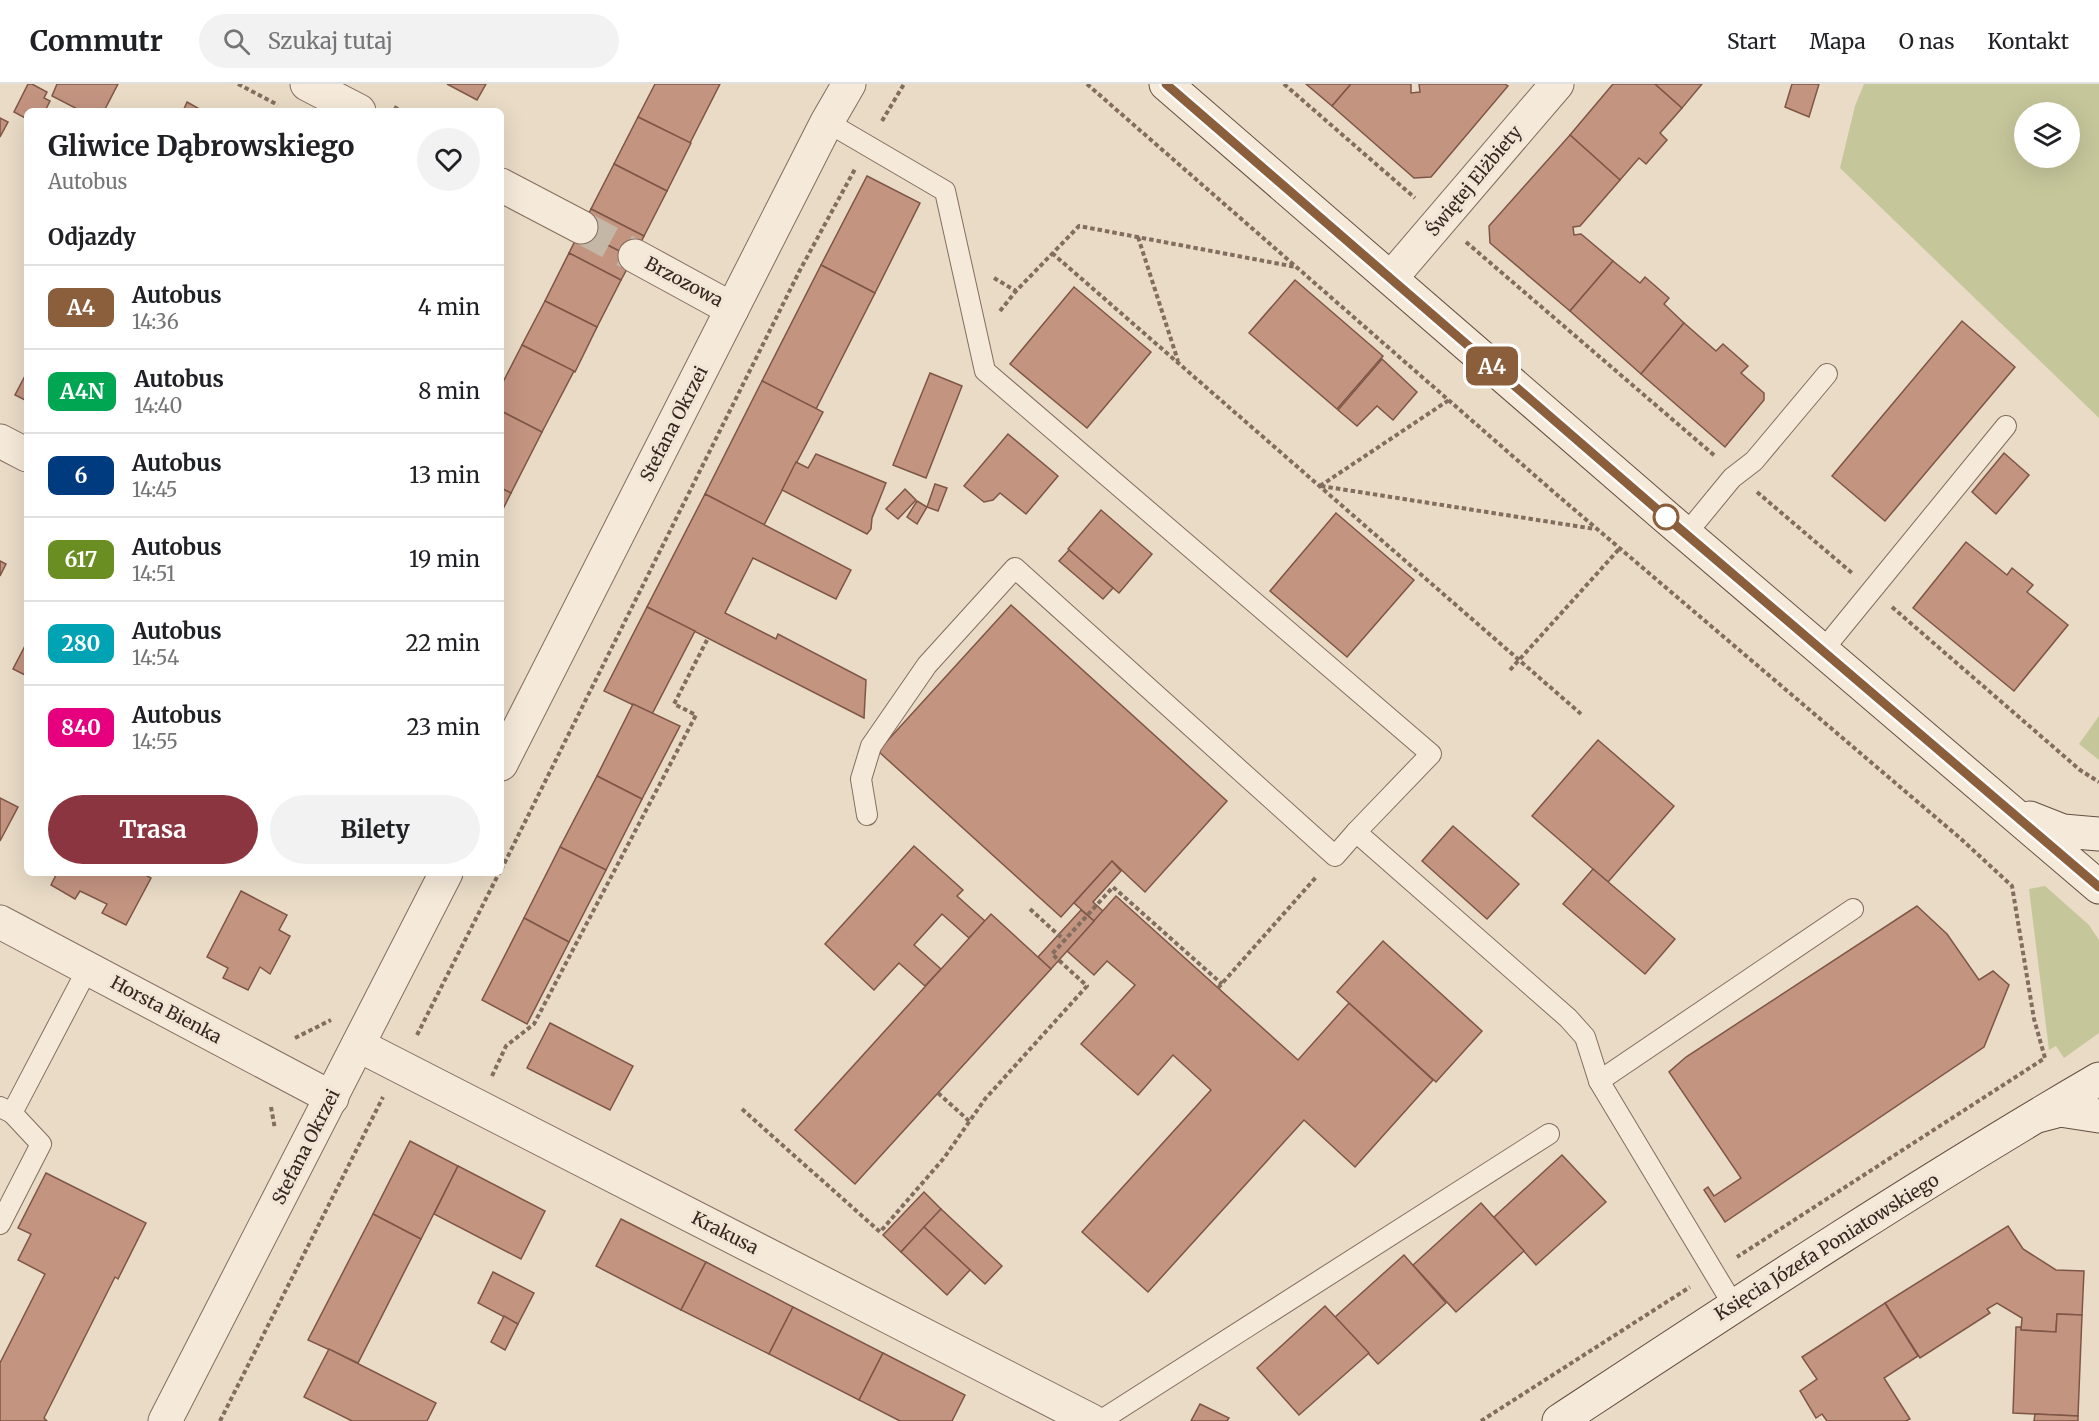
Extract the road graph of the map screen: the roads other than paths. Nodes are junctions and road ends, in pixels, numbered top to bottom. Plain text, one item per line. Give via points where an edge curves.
1 (849, 84) edge
2 (1166, 84) edge
3 (1557, 84) edge
4 (303, 98) edge
5 (345, 108) edge
6 (827, 122) junction
7 (504, 187) edge
8 (581, 227) tunnel mouth
9 (635, 256) tunnel mouth
10 (1391, 278) junction
11 (732, 309) junction
12 (1827, 374) dead end
13 (2006, 426) dead end
14 (0, 441) edge
15 (24, 453) edge
16 (1686, 534) junction
17 (1823, 650) junction
18 (504, 758) edge
19 (2009, 809) junction
20 (867, 815) dead end
21 (1356, 832) junction
22 (2099, 834) edge
23 (444, 876) edge
24 (2099, 887) edge
25 (1852, 909) dead end
26 (0, 922) edge
27 (88, 968) junction
28 (358, 1045) junction
29 (2099, 1079) edge
30 (1599, 1081) junction
31 (332, 1098) junction
32 (6, 1110) edge
33 (2099, 1116) edge
34 (2031, 1118) junction
35 (1549, 1134) dead end
36 (0, 1224) edge
37 (1734, 1306) junction
38 (165, 1421) edge
39 (1092, 1421) edge
40 (1100, 1421) edge
41 (1559, 1421) edge

1 - 6 street, Stefana Okrzei
2 - 10 street
3 - 10 street, Świętej Elżbiety
4 - 5 street
6 - 11 street, Stefana Okrzei
6 - 21 lane via 945,191 985,371 1431,754
7 - 8 street
9 - 11 street, Brzozowa
10 - 16 street
11 - 18 street, Stefana Okrzei
12 - 16 lane
13 - 17 lane
14 - 15 street
16 - 17 street
17 - 19 street
19 - 22 street via 2063,831
19 - 24 street
20 - 21 lane via 861,779 871,746 927,665 1015,568 1335,856
21 - 30 lane via 1568,1018 1585,1036
23 - 28 street, Stefana Okrzei
25 - 30 lane
26 - 27 street, Horsta Bienka
27 - 31 street, Horsta Bienka
27 - 32 lane
28 - 31 street, Stefana Okrzei
28 - 39 street, Krakusa
29 - 34 street, Księcia Józefa Poniatowskiego
30 - 37 lane
31 - 38 street, Stefana Okrzei
32 - 36 lane via 41,1144
33 - 34 street via 2060,1110
34 - 37 street, Księcia Józefa Poniatowskiego
35 - 40 lane
37 - 41 street, Księcia Józefa Poniatowskiego

